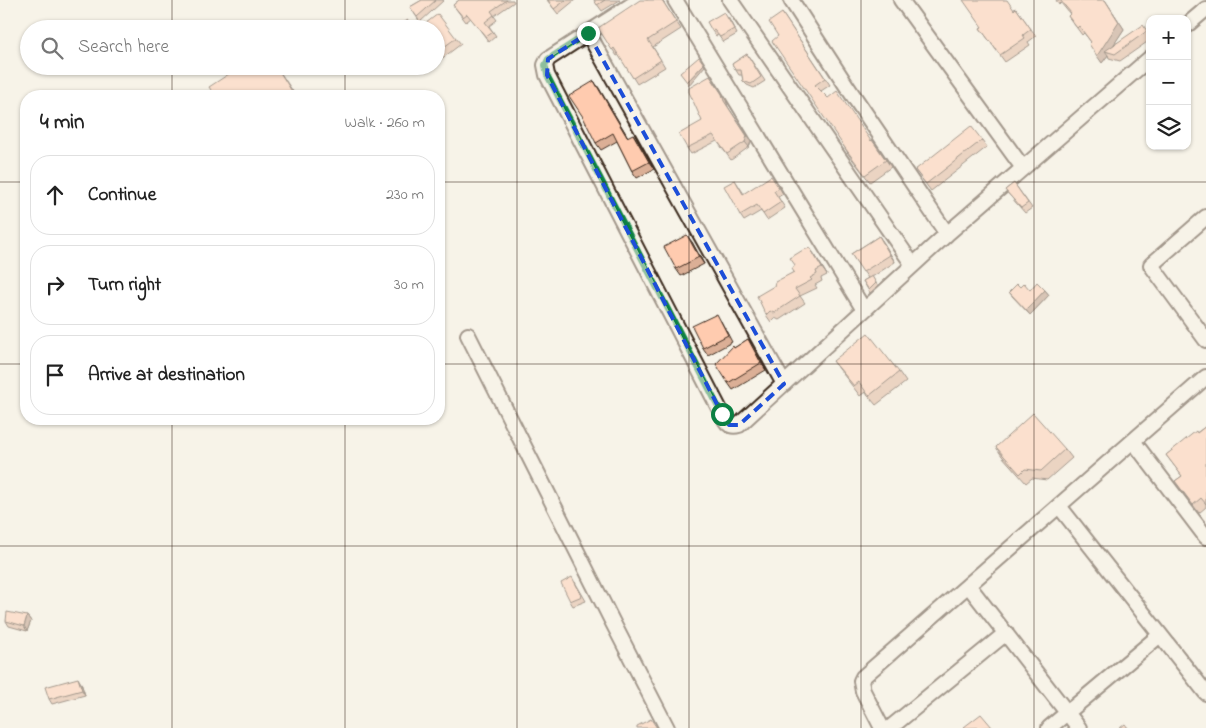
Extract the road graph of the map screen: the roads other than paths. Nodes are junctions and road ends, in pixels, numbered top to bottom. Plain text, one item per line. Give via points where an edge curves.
1 (639, 0) edge
2 (675, 0) edge
3 (730, 0) edge
4 (791, 0) edge
5 (901, 0) edge
6 (1206, 8) edge
7 (1191, 21) edge
8 (588, 33) junction
9 (1148, 60) edge
10 (1023, 168) junction
11 (1206, 217) edge
12 (947, 234) junction
13 (913, 266) junction
14 (864, 310) junction
15 (468, 335) dead end
16 (1206, 340) edge
17 (1206, 377) edge
18 (784, 384) junction
19 (1133, 441) junction
20 (1059, 506) junction
21 (1206, 537) edge
22 (968, 585) junction
23 (1006, 633) junction
24 (1160, 634) junction
25 (1206, 693) edge
26 (1066, 713) junction
27 (667, 728) edge
28 (882, 728) edge
29 (890, 728) edge
30 (1049, 728) edge
31 (1079, 728) edge

1 - 8 street
2 - 14 street
3 - 13 street
4 - 12 street
5 - 10 street
6 - 7 street
8 - 18 street
8 - 18 street via 548,59 545,65 547,75 729,425 739,425
9 - 10 street
10 - 12 street
11 - 16 street via 1151,264
12 - 13 street
13 - 14 street
14 - 18 street
15 - 27 street
17 - 19 street
19 - 20 street
19 - 21 street
20 - 22 street
20 - 24 street
22 - 23 street
22 - 28 street via 863,677 863,691
23 - 26 street
23 - 29 street
24 - 25 street
24 - 26 street
26 - 30 street
26 - 31 street

